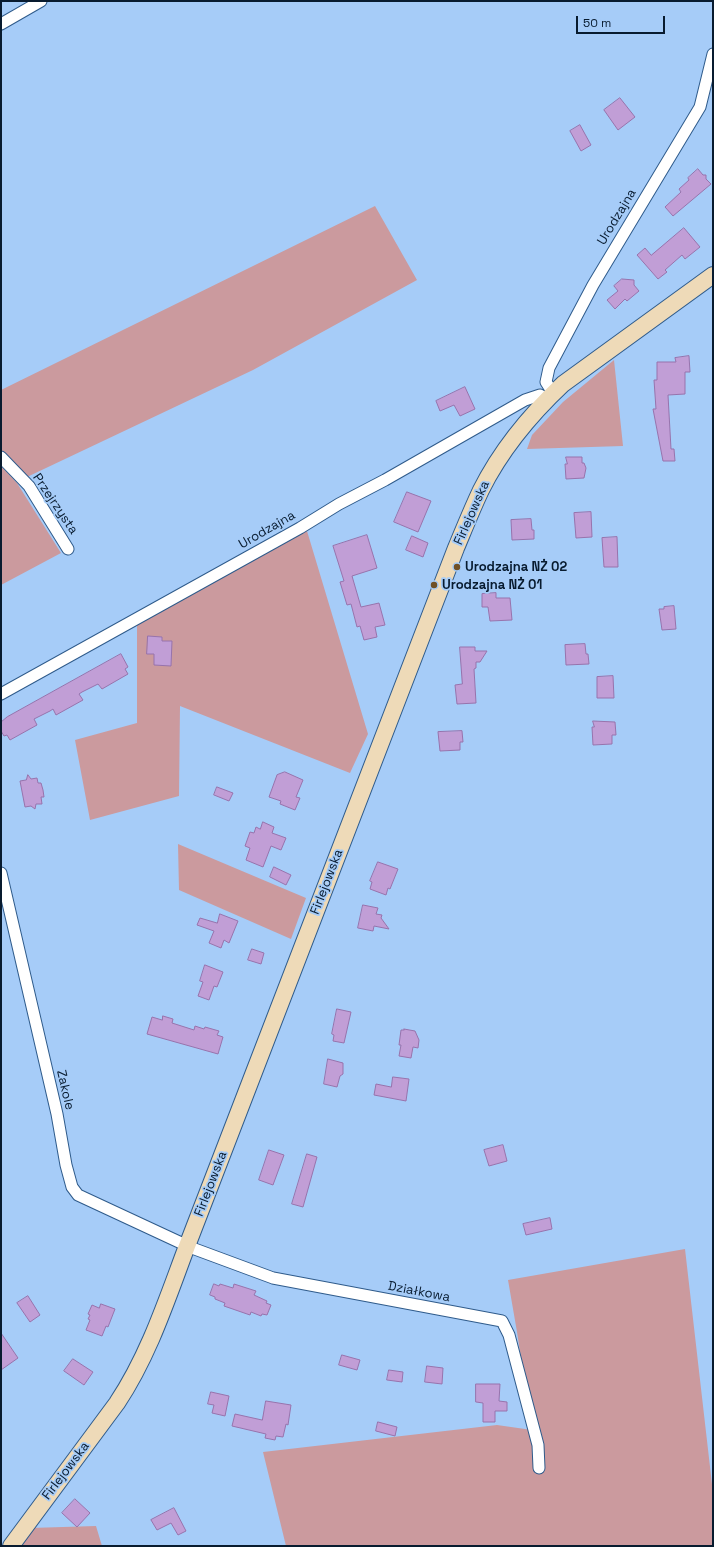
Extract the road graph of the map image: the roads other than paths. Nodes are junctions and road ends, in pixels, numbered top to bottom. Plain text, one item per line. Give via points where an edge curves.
1 (41, 1) edge
2 (1, 24) edge
3 (713, 54) edge
4 (713, 275) edge
5 (550, 396) junction
6 (1, 457) edge
7 (68, 549) dead end
8 (1, 694) edge
9 (1, 873) edge
10 (187, 1246) junction
11 (539, 1468) dead end
12 (11, 1546) edge

1 - 2 street
3 - 5 street, Urodzajna via 700,107 593,285 549,368 546,382
4 - 5 street, Firlejowska via 582,368
5 - 8 street, Urodzajna via 536,395 521,403
5 - 10 street, Firlejowska via 499,459 470,514
6 - 7 street, Przejrzysta via 29,486
9 - 10 street, Zakole via 72,1187 78,1195
10 - 11 street, Działkowa via 273,1278 502,1322 509,1335 538,1445
10 - 12 street, Firlejowska via 150,1342 130,1383

